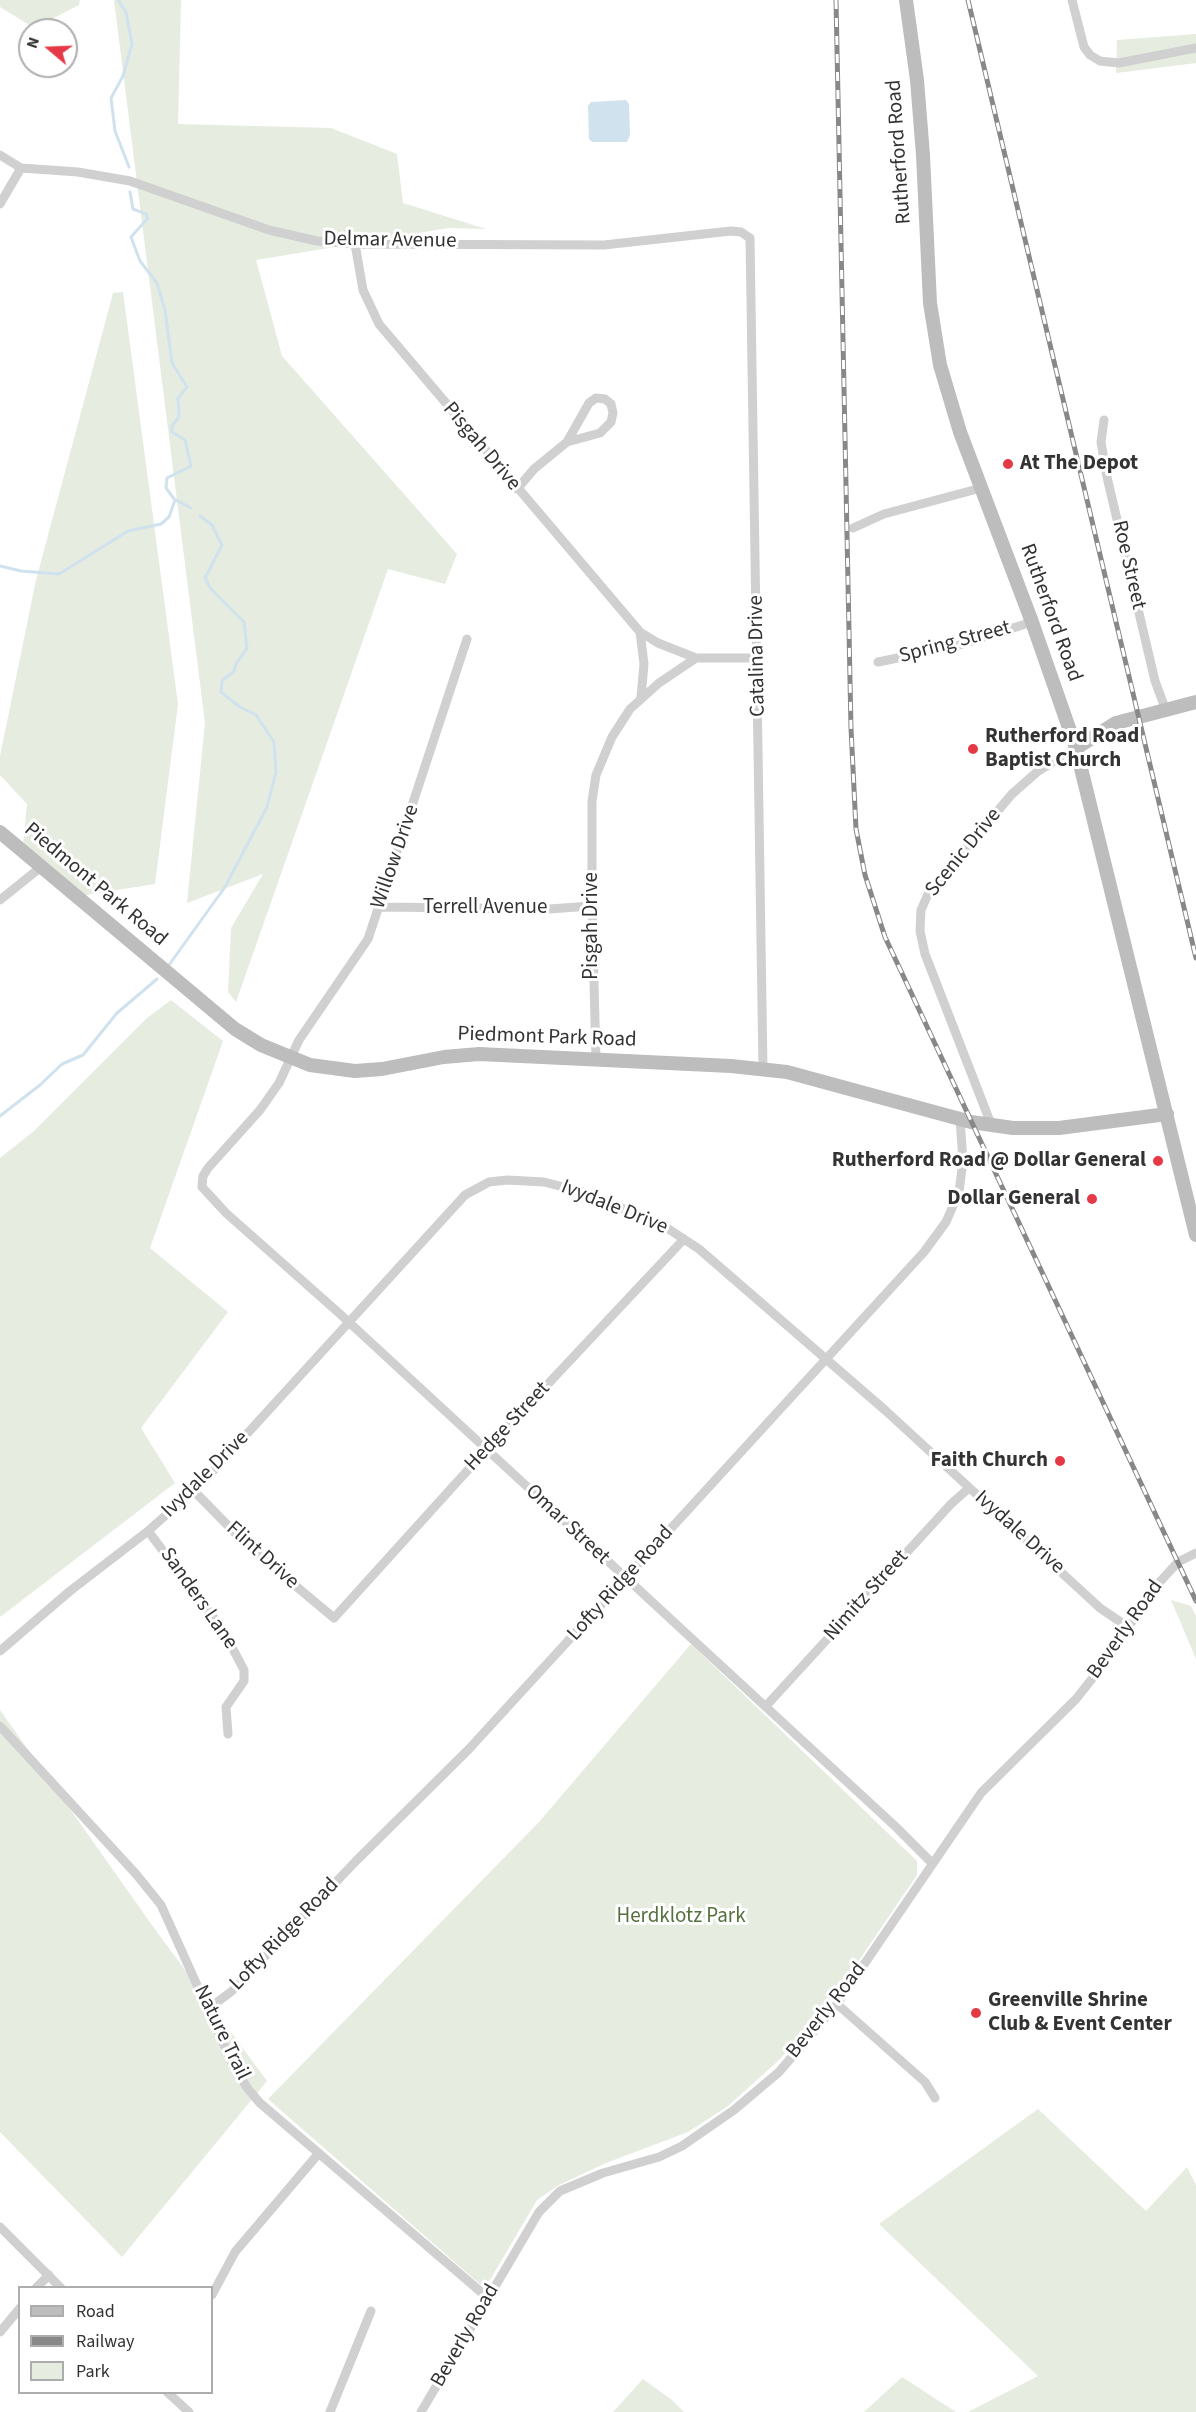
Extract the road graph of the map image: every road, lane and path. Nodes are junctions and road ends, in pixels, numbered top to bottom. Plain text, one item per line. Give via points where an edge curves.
1 (906, 0) edge
2 (1072, 0) edge
3 (1196, 48) edge
4 (0, 155) edge
5 (21, 168) junction
6 (0, 204) edge
7 (752, 242) joint
8 (356, 244) junction
9 (1104, 420) dead end
10 (567, 442) junction
11 (981, 488) junction
12 (517, 489) junction
13 (854, 528) dead end
14 (1032, 622) junction
15 (640, 632) junction
16 (467, 639) dead end
17 (696, 658) junction
18 (758, 658) junction
19 (878, 662) dead end
20 (641, 697) junction
21 (1196, 702) edge
22 (1166, 708) junction
23 (1076, 748) junction
24 (0, 832) edge
25 (41, 867) junction
26 (0, 900) edge
27 (591, 906) junction
28 (379, 907) junction
29 (292, 1059) junction
30 (596, 1060) junction
31 (763, 1069) junction
32 (1167, 1114) junction
33 (960, 1119) junction
34 (991, 1124) junction
35 (202, 1187) joint
36 (1196, 1235) edge
37 (684, 1239) junction
38 (350, 1323) junction
39 (827, 1358) junction
40 (486, 1450) junction
41 (969, 1488) junction
42 (194, 1491) junction
43 (148, 1532) junction
44 (1196, 1553) edge
45 (625, 1578) junction
46 (334, 1618) joint
47 (1128, 1627) junction
48 (0, 1651) edge
49 (766, 1706) junction
50 (0, 1726) edge
51 (228, 1734) dead end
52 (932, 1863) junction
53 (837, 2004) junction
54 (208, 2009) junction
55 (935, 2098) dead end
56 (319, 2153) junction
57 (0, 2227) edge
58 (49, 2275) junction
59 (38, 2286) edge
60 (59, 2286) edge
61 (213, 2293) edge
62 (488, 2298) junction
63 (18, 2310) edge
64 (371, 2311) dead end
65 (0, 2332) edge
66 (169, 2394) edge
67 (189, 2412) edge
68 (330, 2412) edge
69 (421, 2412) edge

1 - 11 street, Rutherford Road via 918,91 933,328 950,403
2 - 3 street via 1081,38 1090,56 1100,61 1119,63
4 - 5 street, Delmar Avenue
5 - 6 street
5 - 8 street, Delmar Avenue via 130,181 268,230 317,241
7 - 8 street, Delmar Avenue via 747,234 731,231 604,245
7 - 18 street, Catalina Drive
8 - 12 street, Pisgah Drive via 363,290 379,324
9 - 22 street, Roe Street via 1101,442 1107,477 1155,681
10 - 10 street via 592,400 600,398 611,404 613,418 604,430
10 - 12 street
11 - 13 street via 884,514
11 - 14 street, Rutherford Road
12 - 15 street, Pisgah Drive
14 - 19 street, Spring Street via 956,646
14 - 23 street, Rutherford Road
15 - 17 street, Pisgah Drive via 658,644
15 - 20 street via 644,664
16 - 28 street, Willow Drive
17 - 18 street, Pisgah Drive
17 - 20 street, Pisgah Drive
18 - 31 street, Catalina Drive
20 - 27 street, Pisgah Drive via 612,737 596,776 592,801
21 - 22 street
22 - 23 street via 1116,723
23 - 32 street, Rutherford Road
23 - 34 street, Scenic Drive via 1037,772 1012,795 929,892 921,910 925,954
24 - 25 street, Piedmont Park Road
25 - 26 street
25 - 29 street, Piedmont Park Road via 226,1022
27 - 28 street, Terrell Avenue
27 - 30 street, Pisgah Drive
28 - 29 street, Willow Drive via 368,939 299,1040
29 - 30 street, Piedmont Park Road via 325,1069 355,1071 466,1054
29 - 35 street, Willow Drive via 260,1110 208,1168
30 - 31 street, Piedmont Park Road
31 - 33 street, Piedmont Park Road via 804,1076
32 - 34 street, Piedmont Park Road via 1059,1128
32 - 36 street, Rutherford Road
33 - 34 street, Piedmont Park Road
33 - 39 street, Lofty Ridge Road via 962,1175 946,1222 924,1252
35 - 38 street, Omar Street
37 - 38 street, Ivydale Drive via 624,1208 555,1184 527,1180 489,1182 465,1195
37 - 39 street, Ivydale Drive
37 - 40 street, Hedge Street
38 - 40 street, Omar Street
38 - 42 street, Ivydale Drive
39 - 41 street, Ivydale Drive
39 - 45 street, Lofty Ridge Road
40 - 45 street, Omar Street
40 - 46 street, Hedge Street
41 - 47 street, Ivydale Drive via 1100,1608
41 - 49 street, Nimitz Street
42 - 43 street, Ivydale Drive
42 - 46 street, Flint Drive via 248,1546
43 - 48 street, Ivydale Drive
43 - 51 street, Sanders Lane via 223,1630 244,1670 244,1681 226,1707
44 - 47 street, Beverly Road via 1168,1572
45 - 49 street, Omar Street
45 - 54 street, Lofty Ridge Road via 469,1749 227,1996
47 - 52 street, Beverly Road via 1076,1699 981,1793
49 - 52 street, Omar Street
50 - 54 street, Nature Trail via 151,1891 169,1919
52 - 53 street, Beverly Road
53 - 55 street via 925,2082
53 - 62 street, Beverly Road via 779,2072 702,2134 659,2157 603,2173 560,2191 534,2219
54 - 56 street, Nature Trail via 248,2089
56 - 61 street via 235,2252
56 - 62 street, Nature Trail
57 - 58 street
58 - 59 street
58 - 60 street
62 - 69 street, Beverly Road
63 - 65 street
64 - 68 street
66 - 67 street

